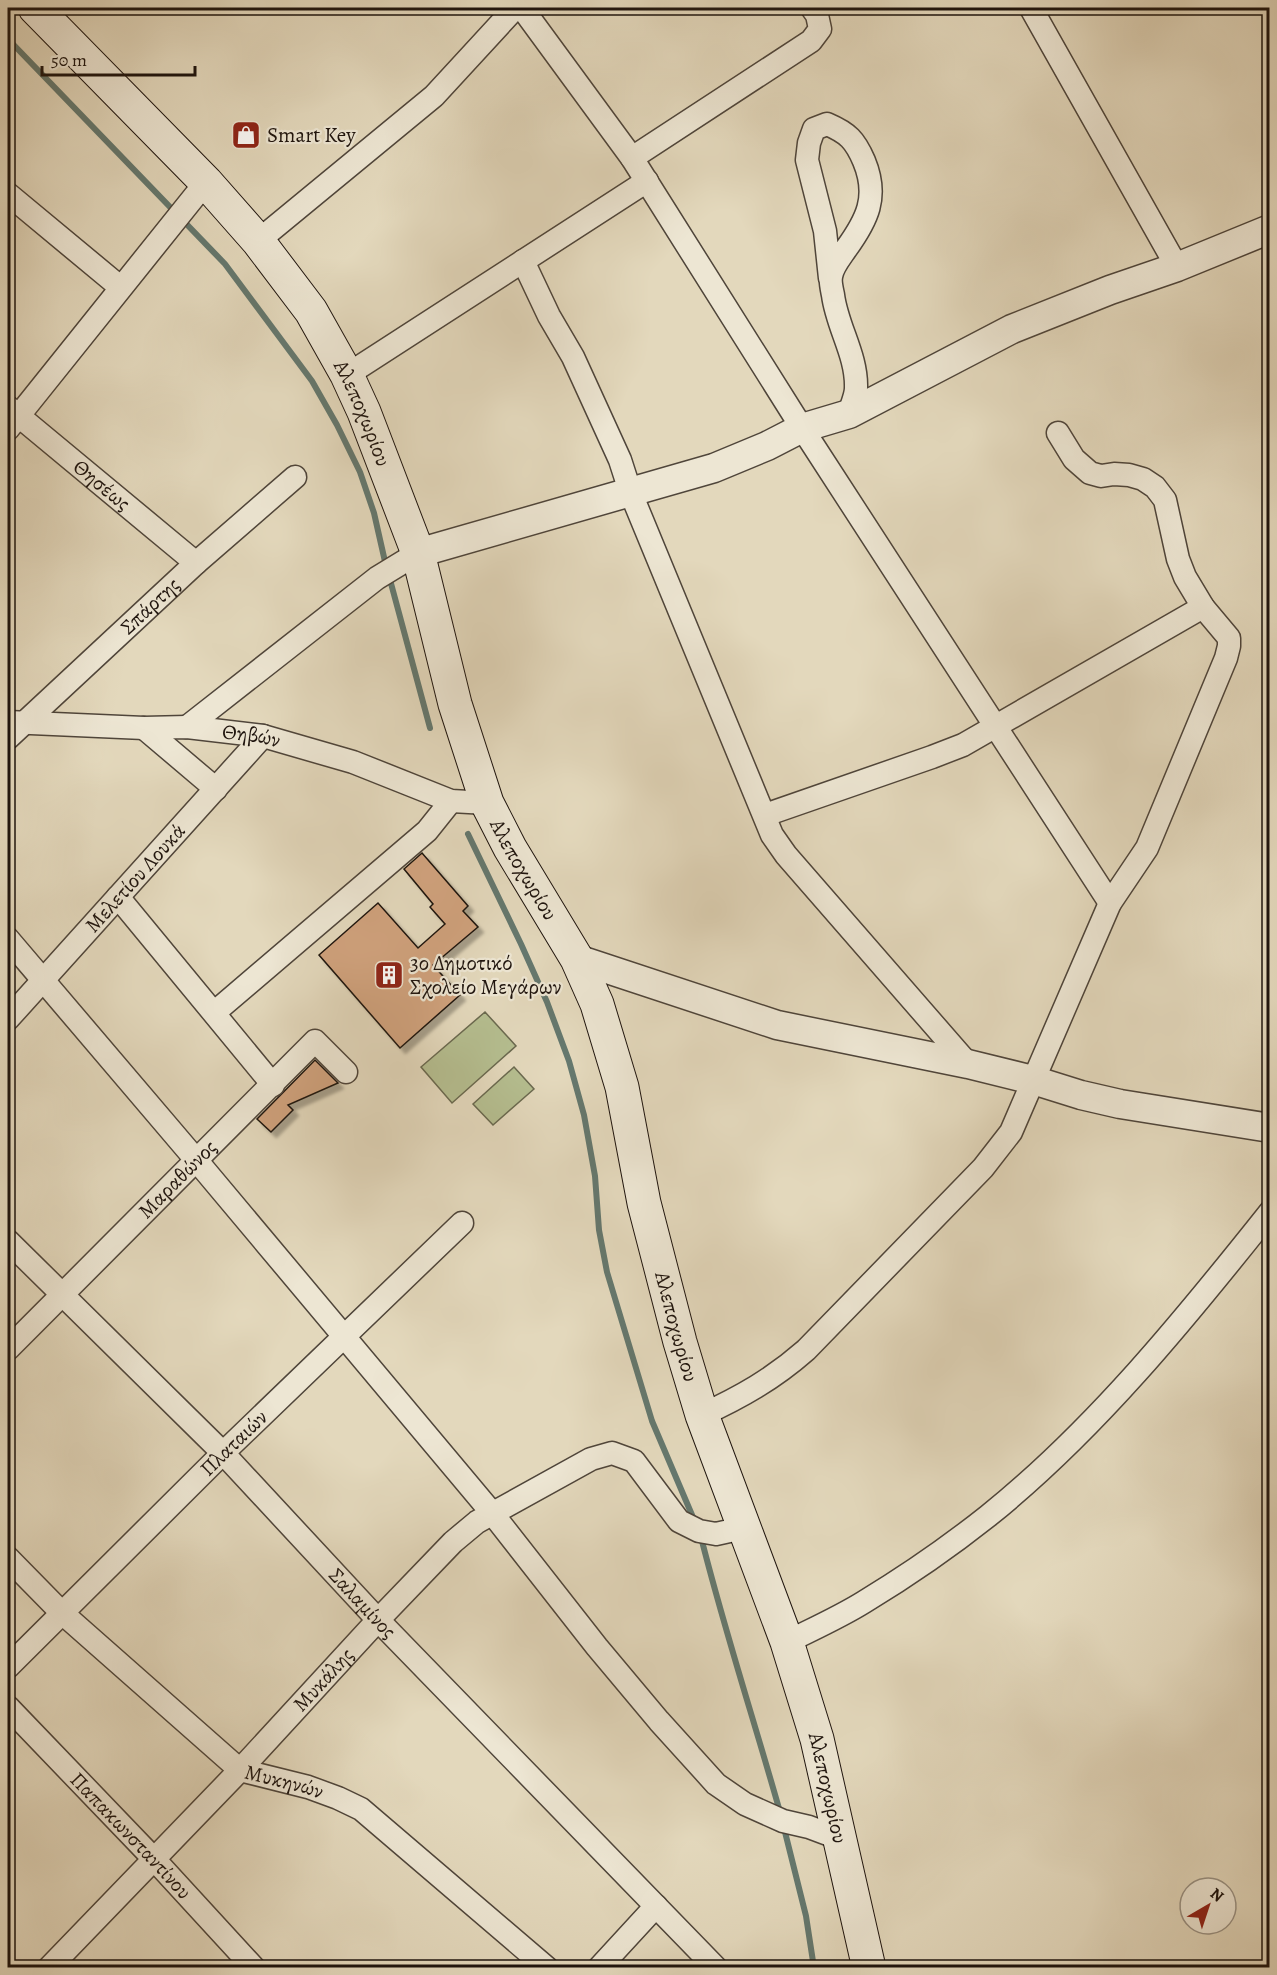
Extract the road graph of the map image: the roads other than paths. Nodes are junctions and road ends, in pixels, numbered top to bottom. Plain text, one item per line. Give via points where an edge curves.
1 (515, 8) edge
2 (522, 8) edge
3 (812, 8) edge
4 (1031, 8) edge
5 (43, 10) edge
6 (632, 158) junction
7 (647, 181) junction
8 (198, 191) junction
9 (8, 194) edge
10 (1269, 229) edge
11 (258, 241) junction
12 (523, 261) junction
13 (1177, 267) junction
14 (830, 278) junction
15 (120, 287) junction
16 (347, 375) junction
17 (849, 414) junction
18 (11, 417) edge
19 (802, 428) junction
20 (1058, 433) dead end
21 (295, 477) dead end
22 (630, 491) junction
23 (412, 556) junction
24 (196, 563) junction
25 (1203, 607) junction
26 (996, 725) junction
27 (13, 727) edge
28 (187, 727) junction
29 (144, 728) junction
30 (263, 736) junction
31 (216, 789) junction
32 (451, 801) junction
33 (487, 803) junction
34 (765, 815) junction
35 (118, 897) junction
36 (1110, 903) junction
37 (8, 939) edge
38 (577, 959) junction
39 (42, 981) junction
40 (214, 1012) junction
41 (8, 1020) edge
42 (968, 1064) junction
43 (346, 1072) dead end
44 (1034, 1080) junction
45 (273, 1084) junction
46 (1269, 1128) edge
47 (197, 1161) junction
48 (1269, 1212) edge
49 (462, 1223) dead end
50 (8, 1241) edge
51 (63, 1294) junction
52 (346, 1338) junction
53 (8, 1349) edge
54 (702, 1415) junction
55 (224, 1453) junction
56 (492, 1514) junction
57 (745, 1525) junction
58 (8, 1558) edge
59 (61, 1612) junction
60 (378, 1620) junction
61 (787, 1642) junction
62 (8, 1666) edge
63 (8, 1707) edge
64 (240, 1770) junction
65 (841, 1839) junction
66 (153, 1858) junction
67 (656, 1906) junction
68 (49, 1968) edge
69 (254, 1968) edge
70 (547, 1968) edge
71 (599, 1968) edge
72 (716, 1968) edge
73 (869, 1968) edge

1 - 11 street via 434,96
2 - 6 street
3 - 6 street via 820,29 811,42
4 - 13 street
5 - 8 main road, Αλεποχωρίου
6 - 7 street
7 - 12 street
7 - 19 street
8 - 11 main road, Αλεποχωρίου
8 - 15 street
9 - 15 street
10 - 13 street
11 - 16 main road, Αλεποχωρίου via 310,312
12 - 16 street
12 - 22 street via 573,357
13 - 17 street via 1012,329
14 - 14 street via 858,234 872,199 871,180 858,146 844,131 828,124 814,129 807,160 825,231
14 - 17 street via 836,314 853,362 856,389
15 - 18 street
16 - 23 main road, Αλεποχωρίου via 375,440
17 - 19 street
18 - 24 street, Θησέως
19 - 22 street via 714,468
19 - 26 street
20 - 25 street via 1074,459 1090,473 1129,475 1155,487 1165,500 1178,559
21 - 24 street, Σπάρτης
22 - 23 street
22 - 34 street
23 - 28 street via 377,578
23 - 33 main road, Αλεποχωρίου
24 - 27 street, Σπάρτης
25 - 26 street
25 - 36 street via 1229,638 1229,646 1147,848
26 - 34 street via 932,757
26 - 36 street
27 - 29 street, Θηβών
28 - 29 street, Θηβών
28 - 30 street, Θηβών
29 - 31 street
30 - 31 street, Μελετίου Λουκά
30 - 32 street, Θηβών via 353,762
31 - 35 street, Μελετίου Λουκά
32 - 33 street, Θηβών
32 - 40 street via 428,831
33 - 38 main road, Αλεποχωρίου
34 - 42 street via 772,836 786,855
35 - 39 street, Μελετίου Λουκά
35 - 40 street
36 - 44 street
37 - 39 street
38 - 42 street via 777,1025
38 - 54 main road, Αλεποχωρίου via 597,1004 622,1087 644,1203
39 - 41 street, Μελετίου Λουκά
39 - 47 street
40 - 45 street
42 - 44 street
43 - 45 street, Μαραθώνος via 315,1041
44 - 46 street via 1120,1104
44 - 54 street via 1011,1132 983,1168 806,1350 742,1397
45 - 47 street, Μαραθώνος
47 - 51 street, Μαραθώνος
47 - 52 street
48 - 61 street via 1164,1340 1039,1473 987,1517 863,1603
49 - 52 street, Πλαταιών
50 - 51 street, Σαλαμίνος
51 - 53 street, Μαραθώνος
51 - 55 street, Σαλαμίνος
52 - 55 street, Πλαταιών
52 - 56 street
54 - 57 main road, Αλεποχωρίου
55 - 59 street, Πλαταιών
55 - 60 street, Σαλαμίνος
56 - 57 street, Μυκάλης via 591,1459 612,1453 633,1461 679,1521 716,1534
56 - 60 street, Μυκάλης via 453,1542
56 - 65 street via 597,1647 716,1784 745,1804 783,1821
57 - 61 main road, Αλεποχωρίου
58 - 59 street, Μυκηνών
59 - 62 street, Πλαταιών
59 - 64 street, Μυκηνών
60 - 64 street, Μυκάλης
60 - 67 street, Σαλαμίνος
61 - 65 main road, Αλεποχωρίου via 817,1739
63 - 66 street, Παπακωνσταντίνου
64 - 66 street, Μυκάλης
64 - 70 street, Μυκηνών via 308,1787 361,1809
65 - 73 main road, Αλεποχωρίου
66 - 68 street, Μυκάλης
66 - 69 street, Παπακωνσταντίνου
67 - 71 street
67 - 72 street, Σαλαμίνος

